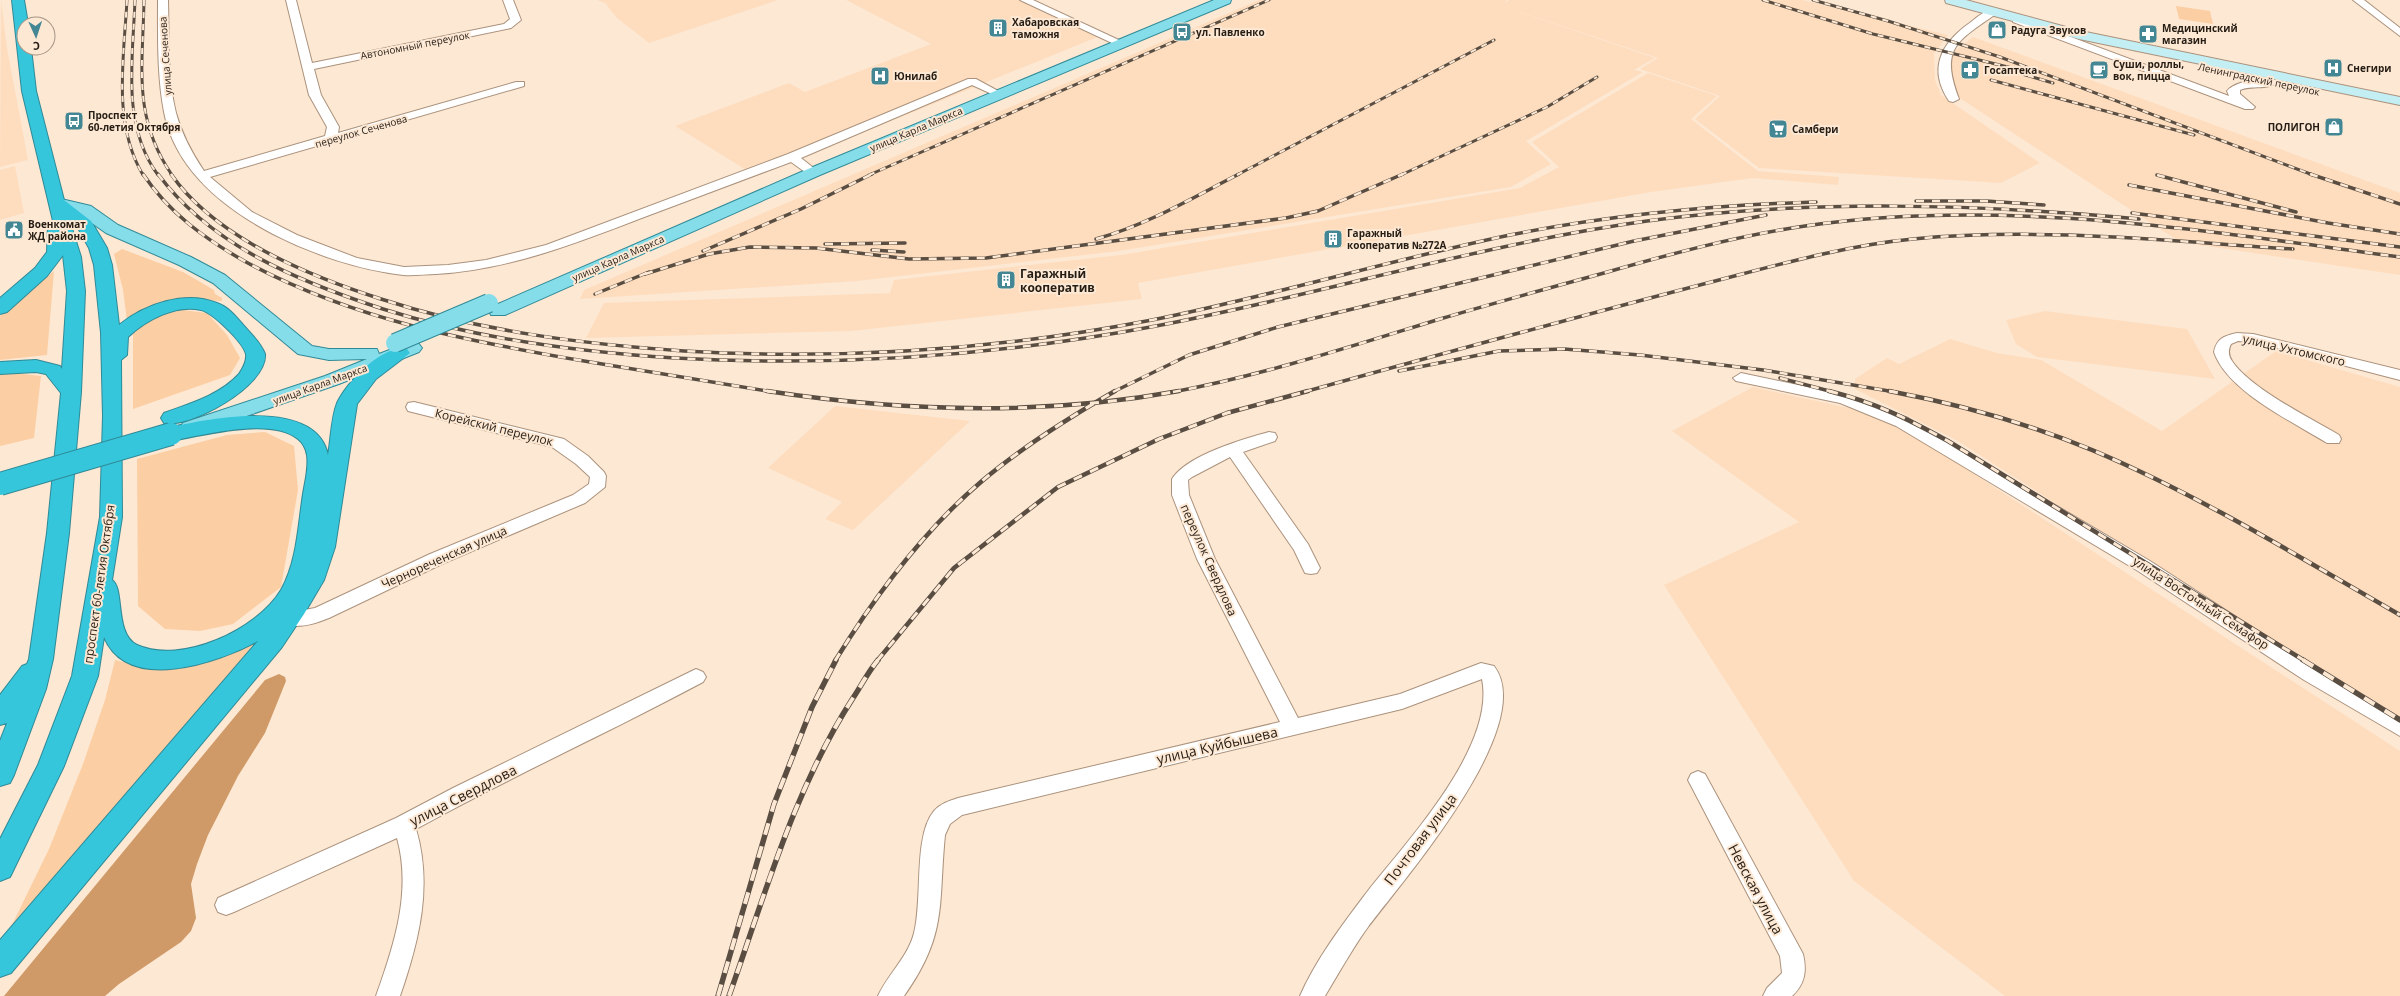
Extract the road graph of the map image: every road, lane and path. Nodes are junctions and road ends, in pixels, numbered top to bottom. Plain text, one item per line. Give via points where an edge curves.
1 (18, 0) edge
2 (163, 0) edge
3 (291, 0) edge
4 (508, 0) edge
5 (1025, 0) edge
6 (1210, 0) edge
7 (1225, 0) edge
8 (1951, 0) edge
9 (2358, 0) edge
10 (1997, 13) junction
11 (20, 16) edge
12 (2400, 33) edge
13 (2079, 36) junction
14 (2096, 39) junction
15 (1116, 41) junction
16 (25, 56) edge
17 (2116, 57) junction
18 (308, 67) junction
19 (2291, 80) junction
20 (2271, 82) junction
21 (520, 84) dead end
22 (994, 92) junction
23 (2400, 93) edge
24 (1953, 99) dead end
25 (2400, 101) edge
26 (2400, 108) edge
27 (331, 139) junction
28 (792, 157) junction
29 (809, 169) junction
30 (201, 176) junction
31 (57, 203) junction
32 (493, 307) junction
33 (0, 308) edge
34 (402, 348) junction
35 (370, 353) junction
36 (0, 368) edge
37 (2400, 375) edge
38 (1741, 378) dead end
39 (71, 392) junction
40 (414, 407) dead end
41 (113, 416) junction
42 (171, 426) junction
43 (1269, 437) dead end
44 (2333, 439) dead end
45 (1234, 451) junction
46 (0, 468) edge
47 (0, 484) edge
48 (597, 487) joint
49 (111, 517) junction
50 (1311, 568) dead end
51 (289, 619) junction
52 (41, 658) junction
53 (1487, 671) joint
54 (696, 677) dead end
55 (0, 714) edge
56 (1293, 727) junction
57 (2400, 728) edge
58 (0, 775) edge
59 (1698, 780) dead end
60 (404, 825) junction
61 (0, 868) edge
62 (226, 905) dead end
63 (0, 963) edge
64 (388, 996) edge
65 (890, 996) edge
66 (1312, 996) edge
67 (1775, 996) edge

1 - 11 highway
2 - 30 street, улица Сеченова via 164,61 170,113 182,146
3 - 18 street
4 - 18 street, Автономный переулок via 516,17 514,23
5 - 15 street
6 - 15 main road, улица Карла Маркса
7 - 32 main road, улица Карла Маркса
8 - 10 main road, Ленинградский переулок
9 - 12 street
10 - 13 main road, Ленинградский переулок
10 - 17 street
10 - 24 street via 1952,41 1946,51 1944,80
13 - 14 main road, Ленинградский переулок
13 - 17 street
14 - 19 main road, Ленинградский переулок
14 - 20 main road, Ленинградский переулок via 2184,64
15 - 22 main road, улица Карла Маркса
16 - 31 highway via 29,92
17 - 20 street via 2249,108 2235,96 2233,91 2236,87
18 - 27 street via 315,95 333,127
19 - 23 main road via 2296,74 2305,74
19 - 25 main road, Ленинградский переулок
20 - 26 main road, Ленинградский переулок
21 - 27 street, переулок Сеченова
22 - 28 street, улица Сеченова via 972,81
22 - 29 main road, улица Карла Маркса
27 - 30 street, переулок Сеченова
28 - 29 street
28 - 30 street, улица Сеченова via 551,248 486,264 404,271 354,261 292,238 247,215
29 - 32 main road, улица Карла Маркса
31 - 33 highway via 56,252 41,272
31 - 35 main road via 85,210 112,230 219,278 236,295 305,350 342,355
31 - 39 highway via 72,257 76,291
31 - 41 highway, проспект 60-летия Октября via 85,225 98,248 106,283 111,333
32 - 34 main road, улица Карла Маркса
34 - 35 main road, улица Карла Маркса
34 - 42 main road, улица Карла Маркса via 332,380
34 - 51 highway via 356,387 347,404 324,547 312,580
35 - 42 main road, улица Карла Маркса
36 - 39 highway via 36,366 53,370
37 - 44 street, улица Ухтомского via 2253,338 2237,337 2225,341 2220,352 2231,371 2259,394
38 - 57 street, улица Восточный Семафор via 1844,399 1902,422 2144,566 2311,675
39 - 52 highway via 58,533
40 - 48 street, Корейский переулок via 558,443 582,460 598,476
41 - 42 highway via 118,335 137,320 164,309 194,305 210,306 221,313 254,348 256,357 253,367 234,389
41 - 49 highway, проспект 60-летия Октября
42 - 46 highway
42 - 47 highway, улица Карла Маркса, bridge
42 - 49 highway via 266,422 285,425 305,434 316,447 319,463 306,552 296,582 281,608 263,625 233,644 202,655 148,658 126,651 115,639 106,594
43 - 45 street, переулок Свердлова
45 - 50 street via 1302,548
45 - 56 street, переулок Свердлова via 1206,460 1185,473 1180,480 1179,494 1224,597
48 - 51 street, Чернореченская улица via 579,499 436,559 322,613 309,618
49 - 61 highway, проспект 60-летия Октября via 85,676 51,766
51 - 63 highway
52 - 55 highway
52 - 58 highway
53 - 56 street, улица Куйбышева via 1402,701
53 - 66 street, Почтовая улица via 1492,677 1493,706 1484,741 1472,766 1359,921
54 - 60 street, улица Свердлова via 614,720 460,794
56 - 65 street, улица Куйбышева via 958,807 945,813 937,824 934,835 927,927 912,965
59 - 67 street, Невская улица via 1795,968 1794,978
60 - 62 street, улица Свердлова
60 - 64 street via 414,865 413,909

